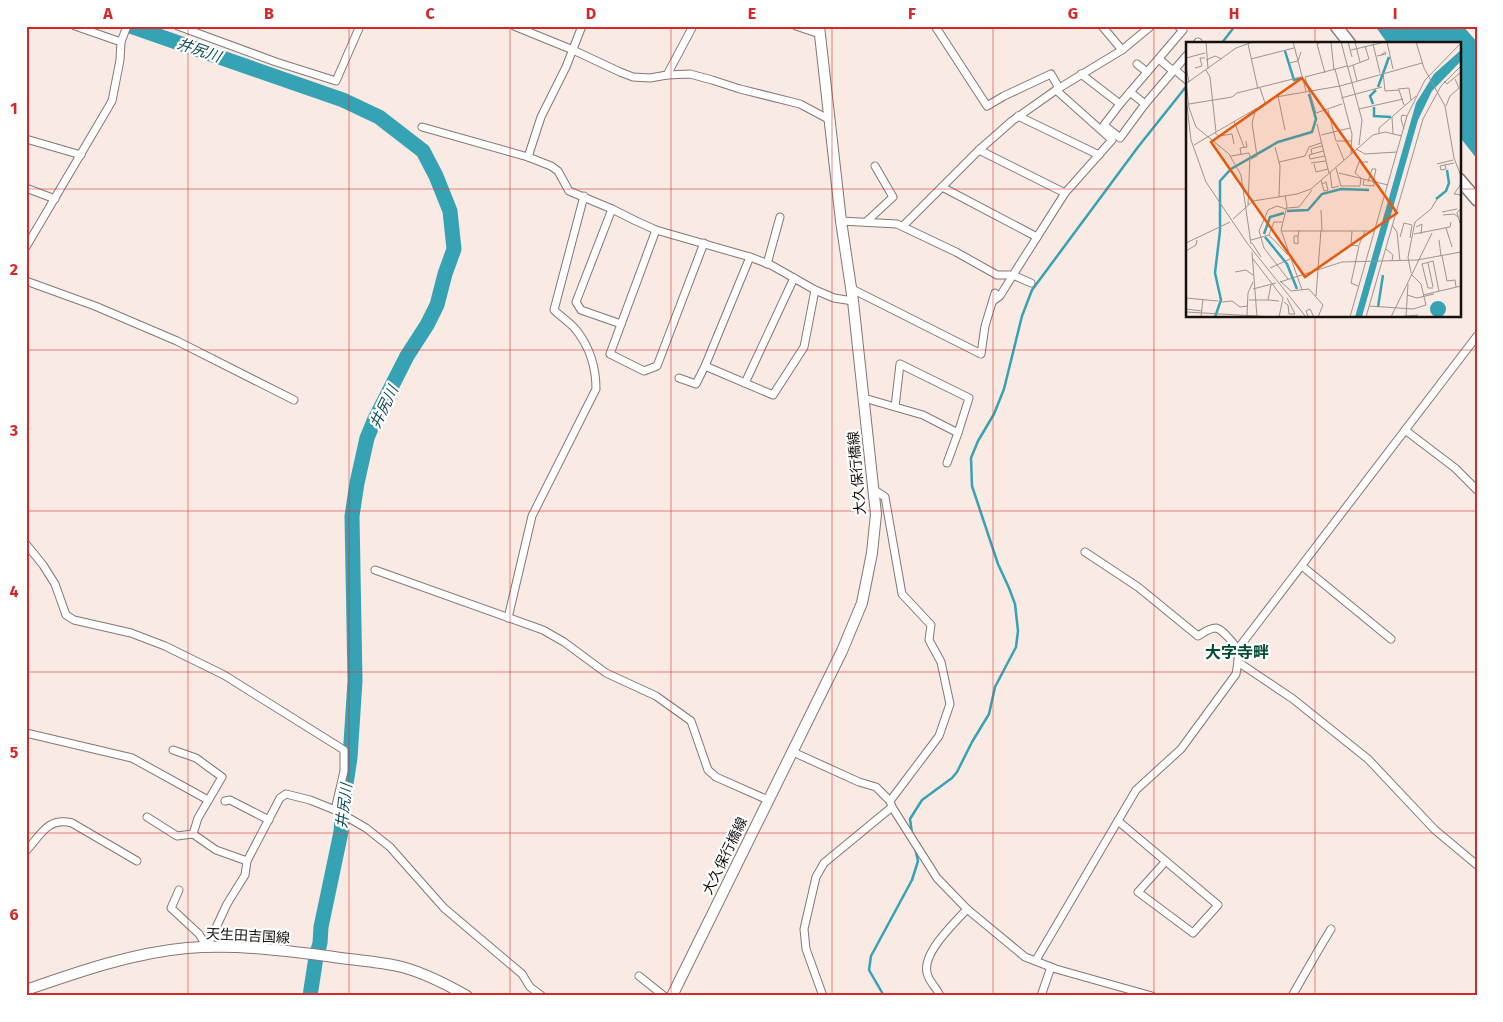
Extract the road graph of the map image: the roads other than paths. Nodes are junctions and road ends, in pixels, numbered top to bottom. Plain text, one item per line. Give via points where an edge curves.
1 (75, 26) edge
2 (127, 26) edge
3 (178, 26) edge
4 (360, 26) edge
5 (514, 26) edge
6 (582, 26) edge
7 (693, 26) edge
8 (796, 26) edge
9 (935, 26) edge
10 (1102, 26) edge
11 (1151, 26) edge
12 (1178, 26) edge
13 (1336, 26) edge
14 (819, 30) edge
15 (122, 39) junction
16 (1348, 42) edge
17 (573, 50) junction
18 (1122, 50) junction
19 (1186, 56) edge
20 (1159, 59) junction
21 (1137, 64) dead end
22 (1174, 70) junction
23 (1147, 72) junction
24 (1081, 74) junction
25 (667, 75) junction
26 (1186, 79) edge
27 (1058, 89) junction
28 (1130, 92) junction
29 (1120, 104) junction
30 (1145, 104) junction
31 (1018, 116) junction
32 (830, 120) junction
33 (422, 127) dead end
34 (26, 139) edge
35 (979, 150) junction
36 (81, 155) junction
37 (1099, 155) junction
38 (528, 157) junction
39 (875, 166) dead end
40 (1460, 180) edge
41 (26, 188) edge
42 (942, 188) junction
43 (1065, 193) junction
44 (584, 196) junction
45 (55, 199) junction
46 (1477, 200) edge
47 (612, 208) junction
48 (780, 217) dead end
49 (841, 221) junction
50 (866, 222) junction
51 (904, 226) junction
52 (656, 230) junction
53 (1037, 237) junction
54 (704, 243) junction
55 (26, 247) edge
56 (750, 257) junction
57 (767, 264) junction
58 (1013, 275) junction
59 (794, 278) junction
60 (26, 281) edge
61 (1031, 283) dead end
62 (852, 289) junction
63 (815, 290) junction
64 (995, 293) dead end
65 (854, 301) junction
66 (992, 302) junction
67 (621, 324) junction
68 (1477, 336) edge
69 (705, 366) junction
70 (679, 378) dead end
71 (745, 383) junction
72 (864, 398) junction
73 (294, 400) dead end
74 (895, 407) junction
75 (1405, 430) junction
76 (958, 433) junction
77 (946, 463) dead end
78 (873, 489) junction
79 (1477, 490) edge
80 (26, 544) edge
81 (1085, 552) dead end
82 (1302, 566) junction
83 (375, 570) dead end
84 (508, 618) junction
85 (1391, 638) dead end
86 (1238, 650) junction
87 (1238, 662) junction
88 (26, 733) edge
89 (173, 750) dead end
90 (793, 752) junction
91 (208, 800) junction
92 (768, 800) junction
93 (225, 801) dead end
94 (891, 804) junction
95 (336, 810) junction
96 (146, 817) dead end
97 (269, 820) junction
98 (1118, 821) junction
99 (193, 834) junction
100 (26, 851) edge
101 (137, 861) dead end
102 (247, 861) junction
103 (1166, 861) junction
104 (1477, 865) edge
105 (179, 890) dead end
106 (967, 909) junction
107 (1331, 929) dead end
108 (206, 948) junction
109 (1036, 960) junction
110 (1051, 967) junction
111 (639, 976) dead end
112 (26, 990) edge
113 (467, 996) edge
114 (542, 996) edge
115 (664, 996) edge
116 (672, 996) edge
117 (823, 996) edge
118 (940, 996) edge
119 (1041, 996) edge
120 (1152, 996) edge
121 (1292, 996) edge

1 - 15 street
2 - 15 street
3 - 4 street via 336,81
5 - 17 street
6 - 17 street
7 - 25 street
8 - 14 street
9 - 27 street via 987,106 1051,74
10 - 18 street
11 - 18 street
12 - 20 street via 1182,30
13 - 16 main road
14 - 32 main road, 大久保行橋線
15 - 36 street via 112,101
17 - 25 street via 633,77
17 - 38 street via 541,117
18 - 24 street
19 - 22 street
20 - 22 street
20 - 23 street
21 - 23 street
22 - 26 street
22 - 30 street
23 - 28 street
24 - 27 street
24 - 29 street
25 - 32 street via 690,74 800,104
27 - 31 street
27 - 37 street via 1112,140
28 - 29 street
28 - 30 street
29 - 30 street via 1104,125 1120,138
31 - 35 street
31 - 37 street
32 - 49 main road, 大久保行橋線
33 - 38 street
34 - 36 street
35 - 42 street
35 - 43 street
36 - 45 street
37 - 43 street
38 - 44 street via 551,166 558,171 569,191
39 - 50 street via 893,197
40 - 46 main road
41 - 45 street
42 - 51 street
42 - 53 street
43 - 53 street
44 - 47 street
44 - 84 street via 554,310 576,330 591,355 596,389 532,516
45 - 55 street
47 - 52 street
47 - 67 street via 576,302 581,310
48 - 57 street
49 - 50 street
49 - 62 main road, 大久保行橋線
50 - 51 street
51 - 58 street via 997,275
52 - 54 street
52 - 67 street
53 - 58 street
54 - 56 street
54 - 67 street via 657,366 644,370 610,354
56 - 57 street
56 - 69 street
57 - 59 street
58 - 61 street
58 - 66 street via 1000,296
59 - 63 street
59 - 71 street
60 - 73 street via 177,341
62 - 65 main road, 大久保行橋線
62 - 66 street via 981,354
63 - 65 street via 834,298
63 - 71 street via 804,347 773,394
64 - 66 street
65 - 72 main road, 大久保行橋線
68 - 75 street
69 - 70 street via 696,384
69 - 71 street
72 - 74 street
72 - 78 main road, 大久保行橋線
74 - 76 street
74 - 76 street via 900,364 969,398
75 - 79 street via 1455,468
75 - 82 street
76 - 77 street
78 - 90 main road, 大久保行橋線 via 876,514 862,603
78 - 94 street via 885,497 902,594 930,625 928,640 941,662 950,704 939,736
80 - 95 street via 55,584 66,615 74,620 131,632 166,646 224,675 344,750 344,771
81 - 86 street via 1138,587 1198,636 1217,628
82 - 85 street
82 - 86 street
83 - 84 street
84 - 92 street via 543,630 606,673 663,701 692,721 708,770 716,777
86 - 87 street
87 - 98 street via 1236,674 1181,749 1136,790
87 - 104 street via 1293,699 1368,759 1435,830
88 - 91 street via 132,758
89 - 91 street via 196,758 222,777
90 - 92 main road, 大久保行橋線
90 - 94 street via 876,787
91 - 99 street
92 - 116 main road, 大久保行橋線
93 - 97 street via 230,800
94 - 106 street via 937,878
94 - 117 street via 824,863 816,877 804,929 806,949
95 - 97 street via 286,794 280,798
95 - 114 street via 390,847 444,908 522,974 530,987
96 - 99 street via 177,836
97 - 102 street
98 - 103 street
98 - 109 street
99 - 102 street via 216,850
100 - 101 street via 52,822 61,820 72,822
102 - 108 street via 245,874
103 - 103 street via 1218,905 1192,933 1138,892
105 - 108 street via 171,908 199,934
106 - 109 street via 1024,957
106 - 118 street via 935,945 927,960 928,978
107 - 121 street
108 - 112 main road, 天生田吉国線 via 137,956
108 - 113 main road, 天生田吉国線 via 265,948 401,967 430,977
109 - 110 street
110 - 119 street
110 - 120 street
111 - 115 street

